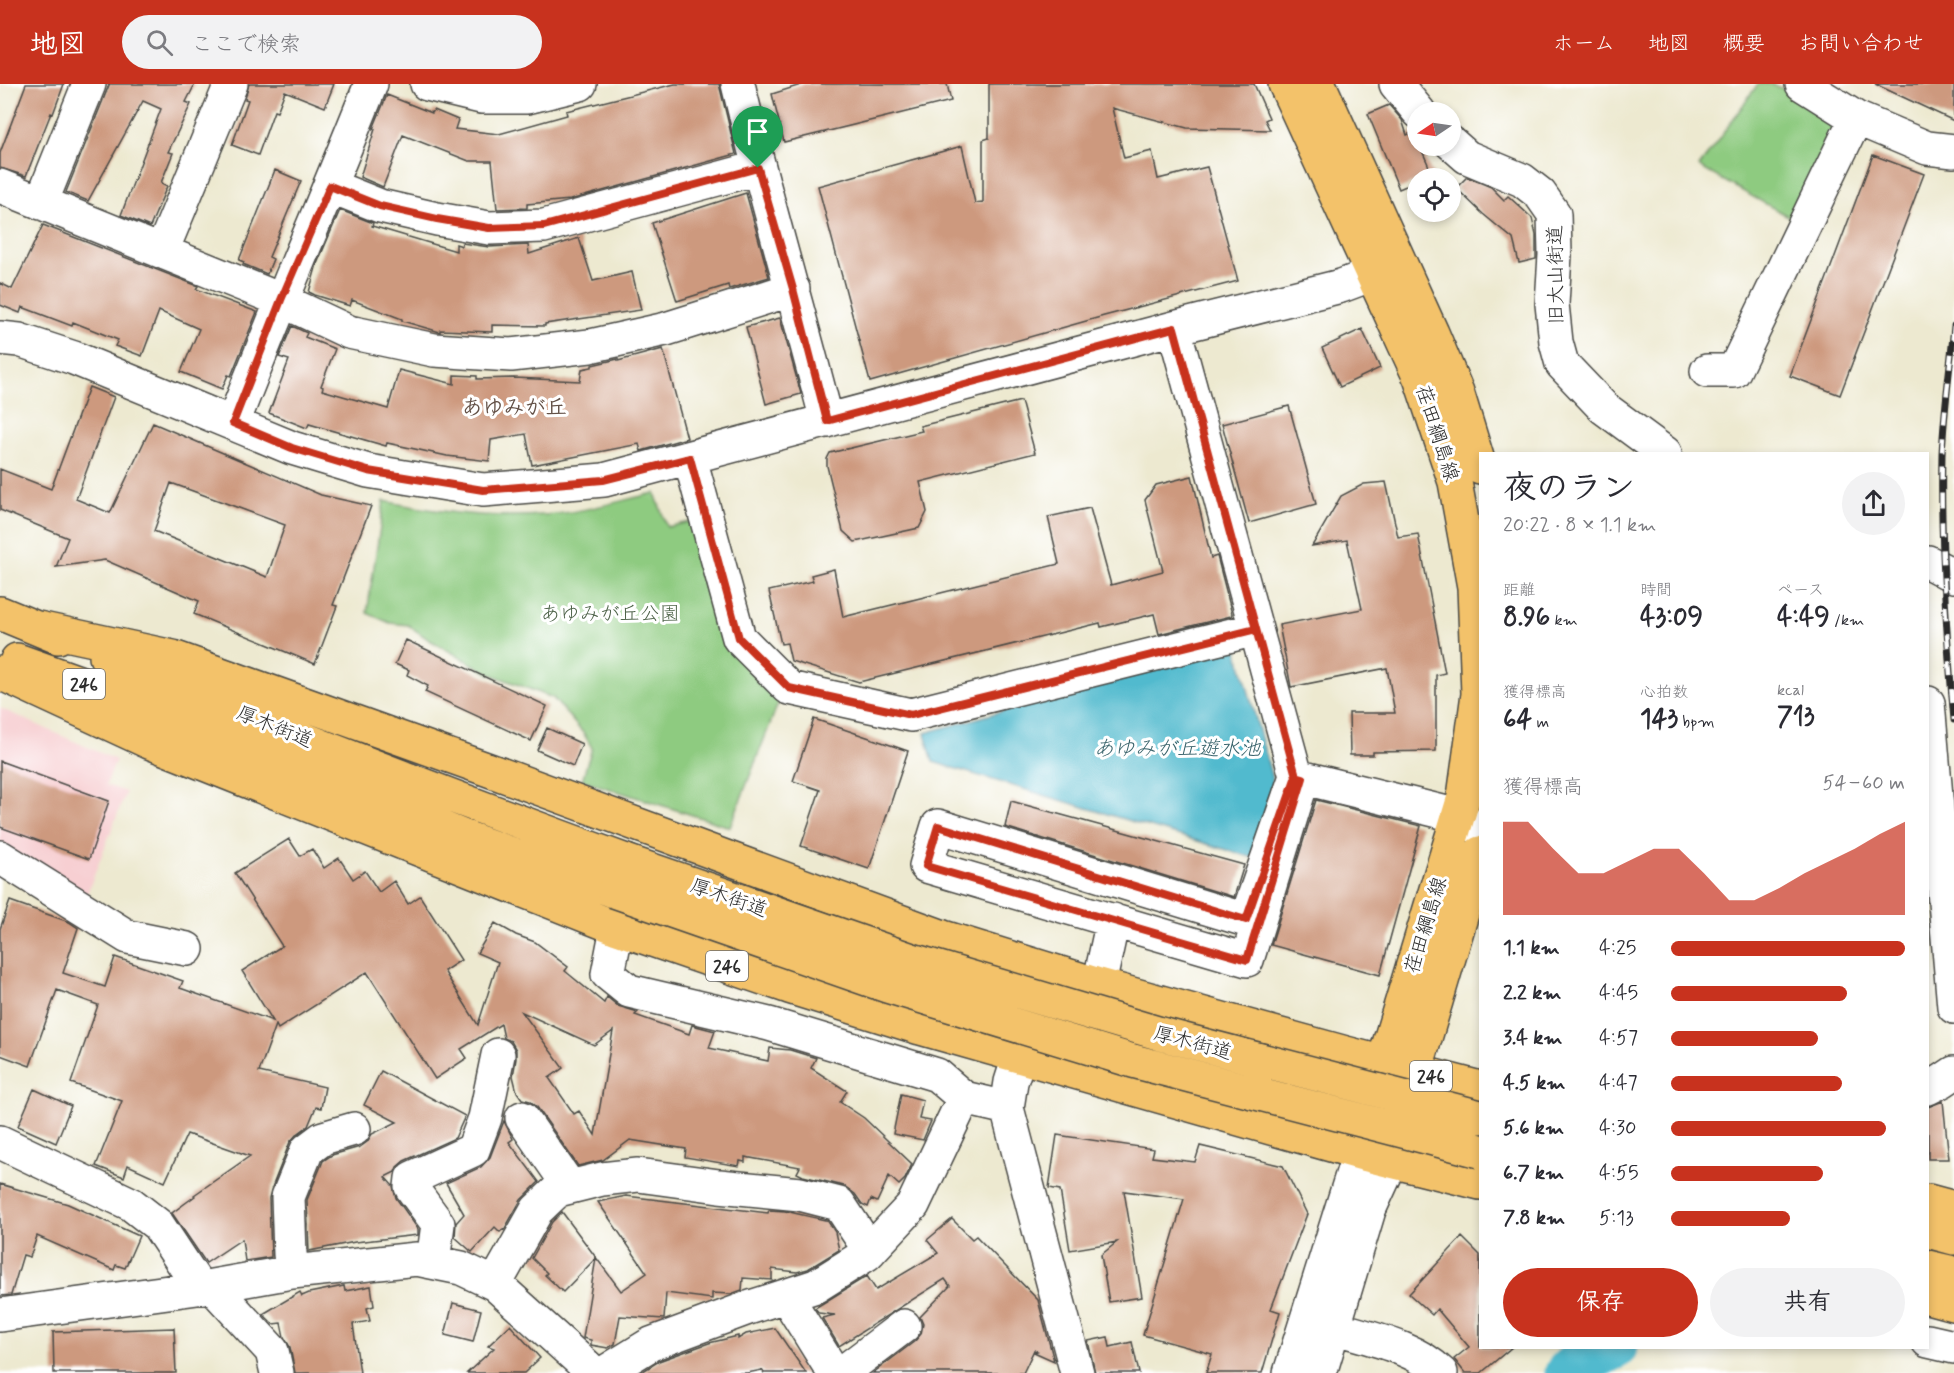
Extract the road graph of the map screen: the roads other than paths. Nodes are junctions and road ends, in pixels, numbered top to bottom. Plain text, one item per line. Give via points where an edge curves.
1 (88, 84) edge
2 (231, 84) edge
3 (371, 84) edge
4 (427, 84) edge
5 (580, 84) edge
6 (738, 84) edge
7 (1285, 84) edge
8 (1319, 84) edge
9 (1396, 84) edge
10 (1802, 84) edge
11 (1411, 102) edge
12 (1856, 118) junction
13 (1954, 151) edge
14 (1461, 152) edge
15 (758, 168) junction
16 (0, 186) edge
17 (330, 186) junction
18 (41, 203) junction
19 (162, 251) junction
20 (1402, 263) junction
21 (1372, 275) junction
22 (793, 289) junction
23 (281, 300) junction
24 (1174, 328) junction
25 (0, 338) edge
26 (1707, 371) dead end
27 (827, 421) junction
28 (233, 423) junction
29 (1664, 452) edge
30 (690, 458) junction
31 (1479, 464) edge
32 (1929, 563) edge
33 (1954, 576) edge
34 (1477, 587) edge
35 (0, 613) edge
36 (38, 628) junction
37 (1256, 629) junction
38 (5, 662) edge
39 (1929, 735) edge
40 (1299, 777) junction
41 (1470, 822) edge
42 (1947, 842) edge
43 (1479, 856) edge
44 (0, 857) edge
45 (1113, 920) junction
46 (617, 928) junction
47 (187, 949) dead end
48 (1952, 966) edge
49 (1099, 985) junction
50 (1954, 1007) edge
51 (498, 1055) dead end
52 (1019, 1057) junction
53 (1383, 1063) junction
54 (1414, 1071) junction
55 (1954, 1073) edge
56 (1929, 1087) edge
57 (1479, 1088) edge
58 (964, 1098) junction
59 (1007, 1108) junction
60 (1479, 1117) edge
61 (522, 1118) dead end
62 (354, 1129) dead end
63 (0, 1142) edge
64 (1479, 1151) edge
65 (1359, 1153) junction
66 (1391, 1162) junction
67 (1479, 1183) edge
68 (570, 1187) junction
69 (1929, 1201) edge
70 (1954, 1208) edge
71 (1929, 1231) edge
72 (1954, 1238) edge
73 (870, 1251) junction
74 (433, 1262) junction
75 (1929, 1267) edge
76 (292, 1272) junction
77 (1954, 1273) edge
78 (495, 1284) junction
79 (206, 1286) junction
80 (786, 1296) junction
81 (1929, 1297) edge
82 (1954, 1304) edge
83 (0, 1315) edge
84 (904, 1326) dead end
85 (1333, 1328) junction
86 (1929, 1341) edge
87 (1954, 1347) edge
88 (277, 1373) edge
89 (594, 1373) edge
90 (604, 1373) edge
91 (834, 1373) edge
92 (842, 1373) edge
93 (1077, 1373) edge
94 (1290, 1373) edge
95 (1320, 1373) edge
96 (1441, 1373) edge

1 - 18 street
2 - 19 street
3 - 17 street
4 - 5 street via 481,97 527,97
6 - 15 street
7 - 21 main road, 荏田綱島線
8 - 20 main road, 荏田綱島線
9 - 11 street
10 - 12 street
12 - 13 street via 1927,148
12 - 26 street via 1734,371
14 - 29 street, 旧大山街道 via 1522,180 1540,194 1554,214 1552,304 1562,364 1604,408
15 - 17 street via 544,226 489,228 437,219 380,206
15 - 22 street
16 - 18 street
17 - 23 street
18 - 19 street
19 - 23 street
20 - 21 street
20 - 31 main road, 荏田綱島線 via 1457,392
21 - 24 street
21 - 34 main road, 荏田綱島線 via 1420,378 1455,482
22 - 23 street via 666,329 590,346 511,355 434,350 349,332
22 - 27 street
23 - 28 street
24 - 27 street
24 - 37 street
25 - 28 street via 20,340 74,358
27 - 30 street
28 - 30 street via 292,448 368,471 483,490 603,480
30 - 37 street via 739,638 789,688 911,715
32 - 33 street
34 - 41 main road, 荏田綱島線 via 1478,694 1464,796
35 - 36 main road, 厚木街道 / 246
36 - 49 main road, 246 via 173,657 943,937
36 - 60 main road, 厚木街道 / 246, bridge via 163,682 487,810 912,960 1161,1034
37 - 40 street
38 - 46 main road, 246 via 149,742
38 - 64 main road, 厚木街道 / 246, bridge via 154,709 462,836 887,986 1133,1061
39 - 42 street
40 - 41 street
40 - 45 street via 1247,960
40 - 45 street via 1246,920 938,826 926,866
41 - 53 main road, 荏田綱島線
42 - 48 street
43 - 54 main road, 荏田綱島線
44 - 47 street via 128,937
45 - 49 street
46 - 52 main road, 246 via 789,987
46 - 58 street via 608,974 630,991 769,1024 937,1076
48 - 50 street
49 - 53 main road, 246
51 - 74 street via 485,1118 472,1150 412,1178 411,1187 438,1224
52 - 59 street
52 - 65 main road, 246
53 - 54 main road, 246
53 - 65 main road, 荏田綱島線
54 - 57 main road, 246
54 - 66 main road, 荏田綱島線
55 - 56 street
58 - 59 street
58 - 73 street via 913,1205
59 - 93 street
61 - 68 street
62 - 76 street via 323,1138 307,1150 288,1197
63 - 79 street via 131,1204 158,1225
65 - 66 main road, 246
65 - 94 street
66 - 67 main road, 246
66 - 85 street via 1370,1210
68 - 73 street via 638,1175 800,1194 839,1204
68 - 78 street via 558,1190 537,1210
69 - 70 main road
71 - 72 main road
73 - 80 street via 816,1286
74 - 76 street via 417,1258
74 - 78 street via 461,1268
75 - 77 main road
76 - 79 street
78 - 89 street
79 - 83 street
79 - 88 street via 272,1351
80 - 90 street via 651,1344
80 - 91 street
81 - 82 main road
84 - 92 street
85 - 95 street
85 - 96 street via 1402,1349 1421,1357
86 - 87 street

